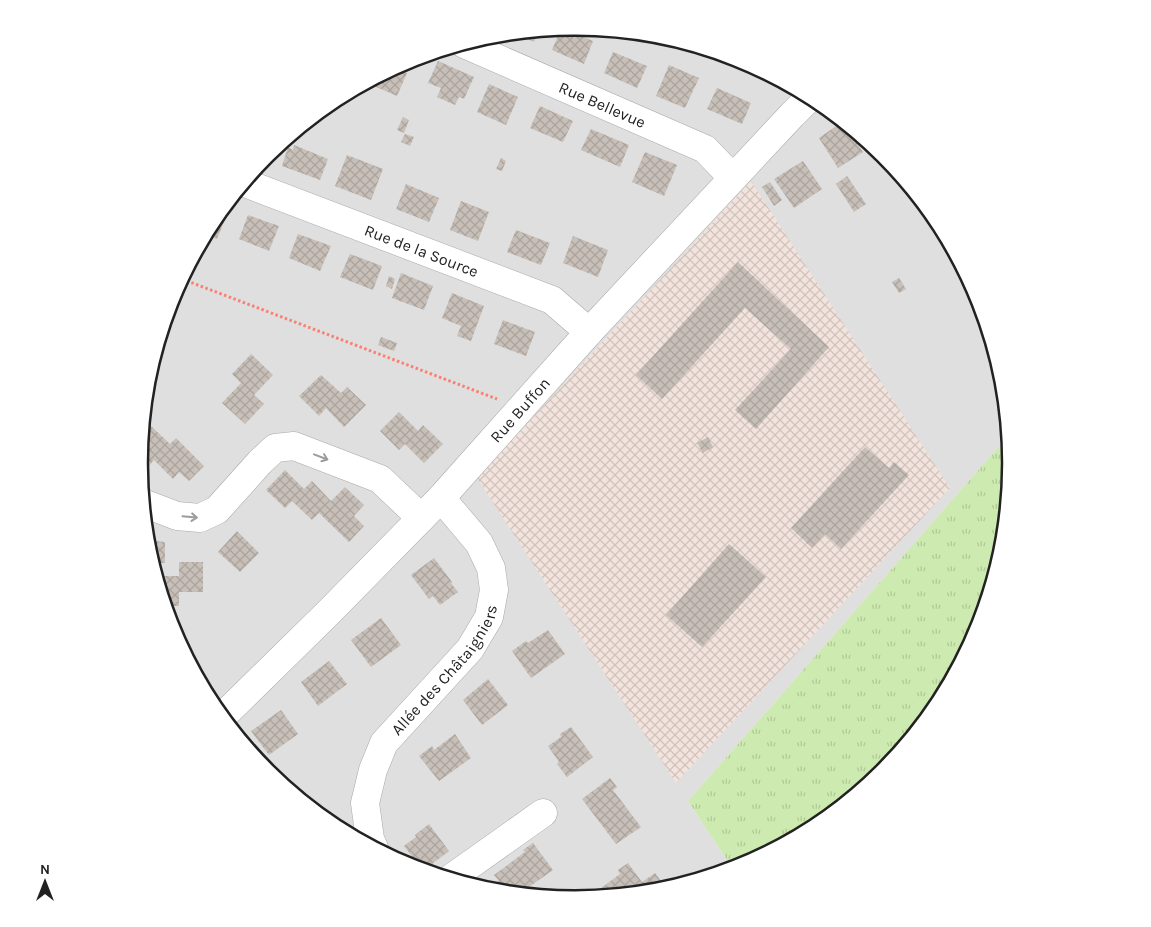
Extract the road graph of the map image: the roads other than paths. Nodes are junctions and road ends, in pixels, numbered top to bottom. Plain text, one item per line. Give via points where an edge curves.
1 (474, 49) edge
2 (805, 103) edge
3 (732, 178) junction
4 (251, 185) edge
5 (589, 332) junction
6 (441, 498) junction
7 (151, 506) edge
8 (421, 518) junction
9 (228, 711) edge
10 (543, 813) dead end
11 (370, 838) edge
12 (457, 874) edge

1 - 3 street, Rue Bellevue via 705,149
2 - 3 street, Rue Buffon
3 - 5 street, Rue Buffon
4 - 5 street, Rue de la Source via 552,300
5 - 6 street, Rue Buffon
6 - 8 street, Rue Buffon
6 - 11 street, Allée des Châtaigniers via 479,543 491,568 494,590 488,617 470,649 384,743 365,803
7 -> 8 street via 177,516 200,518 217,510 275,448 294,446 380,480
8 - 9 street, Rue Buffon
10 - 12 street

